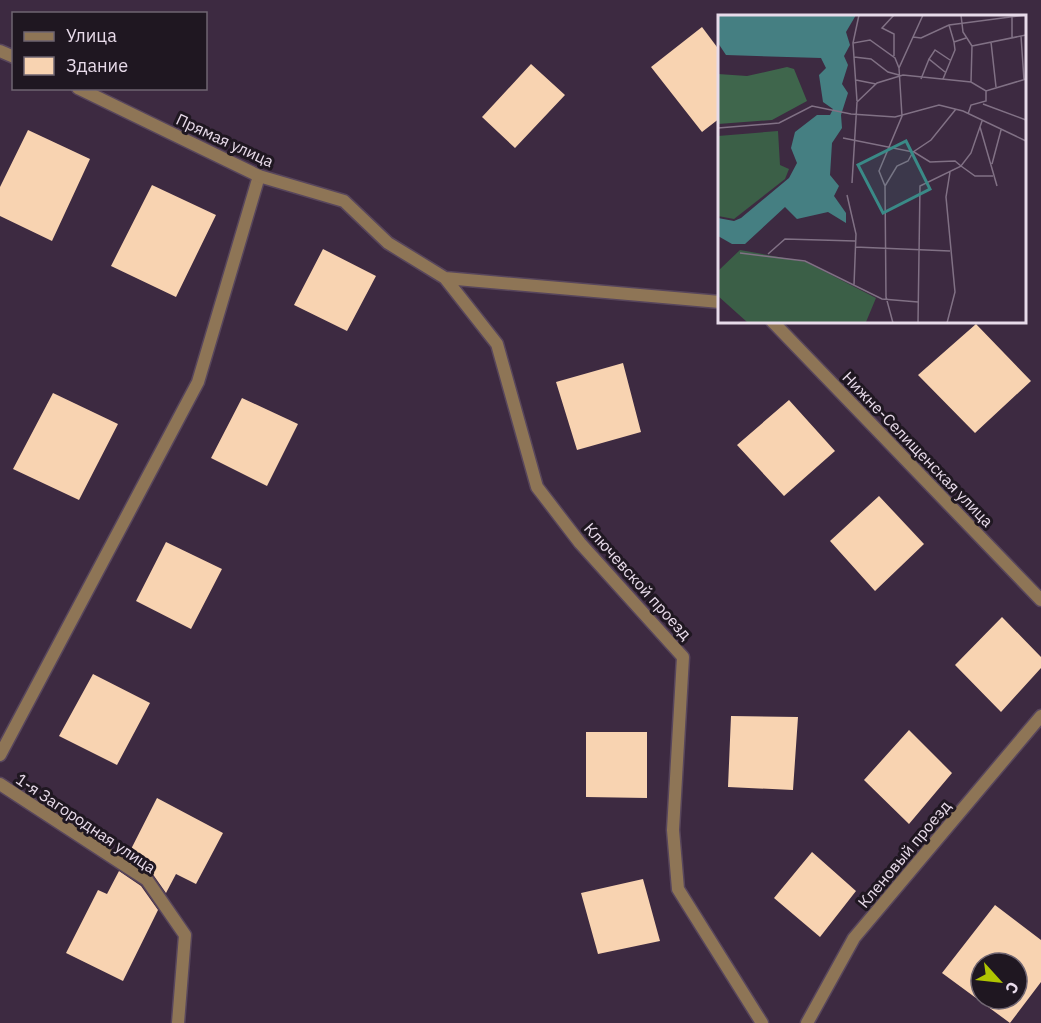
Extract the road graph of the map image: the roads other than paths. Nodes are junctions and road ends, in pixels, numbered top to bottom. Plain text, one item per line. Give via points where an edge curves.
1 (82, 90) edge
2 (259, 176) junction
3 (445, 278) junction
4 (718, 302) edge
5 (773, 322) edge
6 (1041, 600) edge
7 (1041, 716) edge
8 (0, 755) edge
9 (0, 784) edge
10 (177, 1023) edge
11 (762, 1023) edge
12 (807, 1023) edge

1 - 2 street, Прямая улица
2 - 3 street, Прямая улица via 344,201 388,243
2 - 8 street via 198,382
3 - 4 street
3 - 11 street, Ключевской проезд via 496,344 537,487 580,543 683,657 674,830 678,889
5 - 6 street, Нижне-Селищенская улица
7 - 12 street, Кленовый проезд via 854,938
9 - 10 street, 1-я Загородная улица via 147,880 185,935

